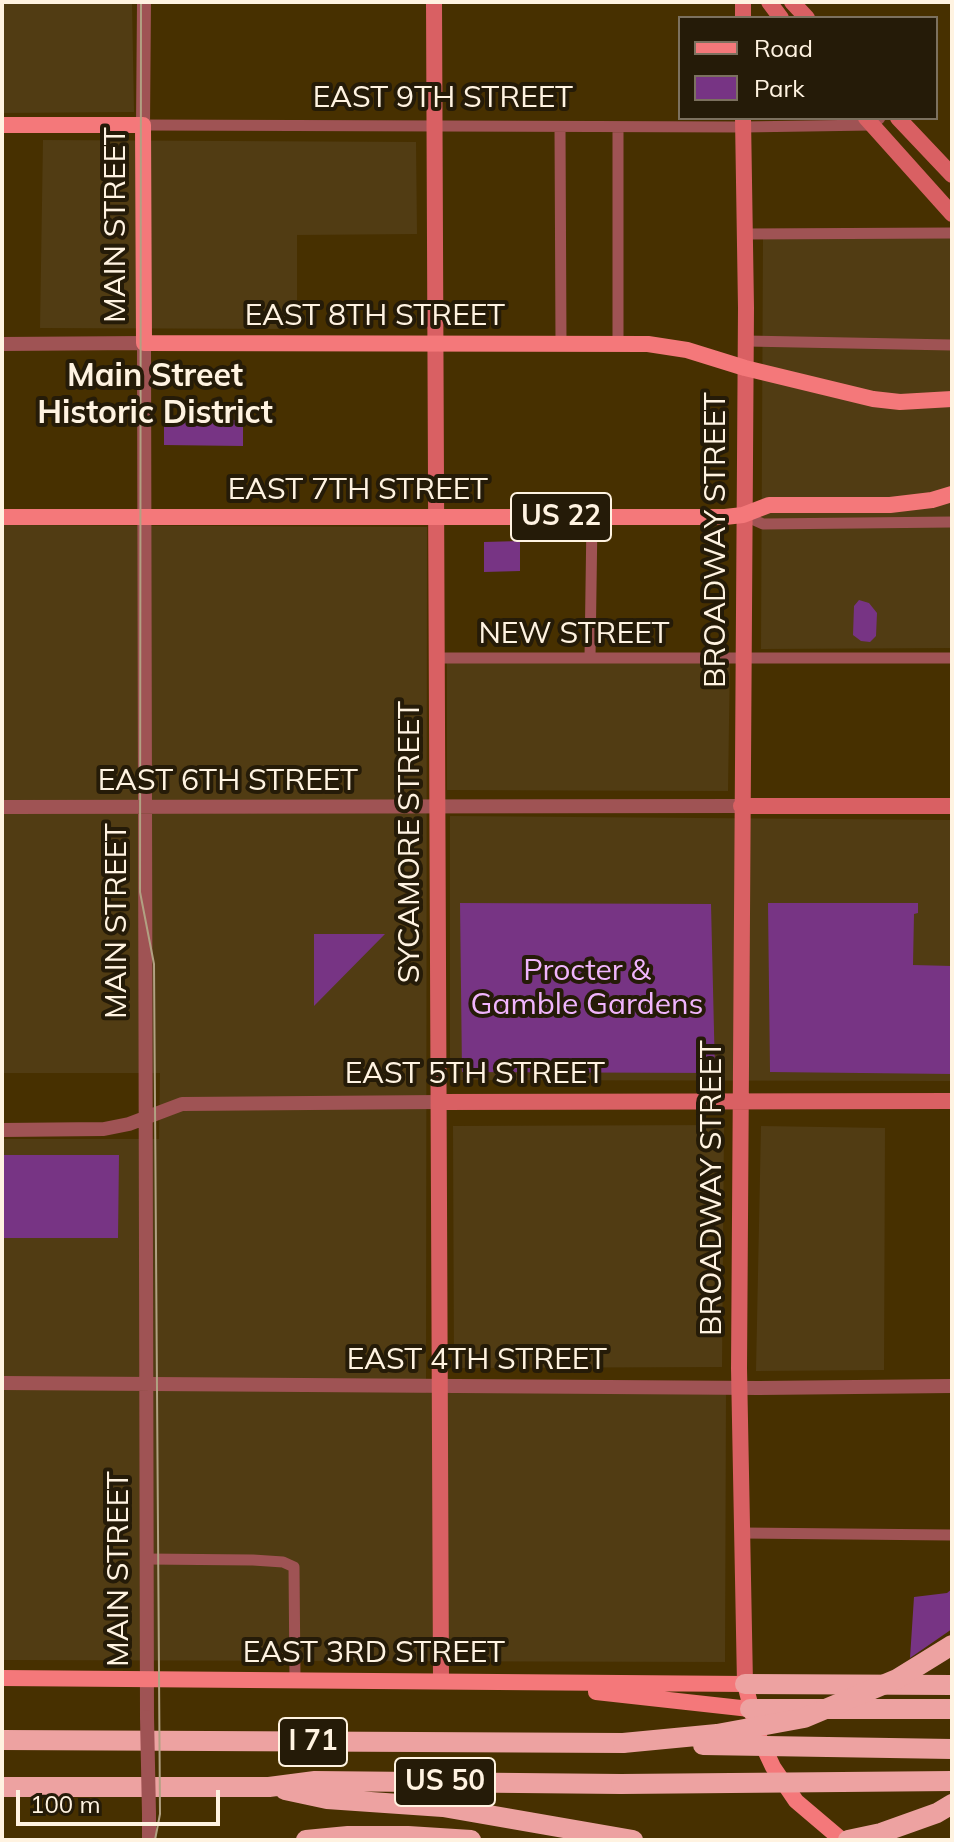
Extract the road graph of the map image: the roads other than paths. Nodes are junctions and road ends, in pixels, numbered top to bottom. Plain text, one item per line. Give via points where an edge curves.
1 (144, 2) edge
2 (434, 2) edge
3 (873, 120) edge
4 (900, 120) edge
5 (743, 122) edge
6 (2, 125) edge
7 (143, 125) junction
8 (433, 125) junction
9 (560, 127) junction
10 (618, 127) junction
11 (952, 175) edge
12 (952, 214) edge
13 (952, 233) edge
14 (744, 234) junction
15 (746, 341) junction
16 (144, 343) junction
17 (2, 344) edge
18 (436, 344) junction
19 (561, 344) junction
20 (618, 344) junction
21 (952, 345) edge
22 (745, 368) junction
23 (952, 399) edge
24 (952, 494) edge
25 (743, 515) junction
26 (2, 517) edge
27 (145, 517) junction
28 (436, 518) junction
29 (592, 518) junction
30 (952, 522) edge
31 (437, 658) junction
32 (590, 658) junction
33 (743, 658) junction
34 (952, 658) edge
35 (437, 806) junction
36 (741, 806) junction
37 (952, 806) edge
38 (2, 807) edge
39 (144, 807) junction
40 (952, 1101) edge
41 (439, 1102) junction
42 (741, 1102) junction
43 (146, 1116) junction
44 (2, 1130) edge
45 (2, 1383) edge
46 (146, 1384) junction
47 (440, 1386) junction
48 (952, 1386) edge
49 (739, 1387) junction
50 (742, 1533) junction
51 (952, 1535) edge
52 (147, 1559) junction
53 (952, 1645) edge
54 (2, 1678) edge
55 (147, 1679) junction
56 (295, 1680) junction
57 (441, 1681) junction
58 (510, 1682) junction
59 (745, 1684) junction
60 (952, 1685) edge
61 (750, 1709) junction
62 (952, 1709) edge
63 (2, 1740) edge
64 (623, 1743) junction
65 (952, 1749) edge
66 (952, 1781) edge
67 (2, 1787) edge
68 (269, 1787) junction
69 (950, 1805) edge
70 (629, 1839) edge
71 (149, 1840) edge
72 (308, 1840) edge
73 (471, 1840) edge
74 (845, 1840) edge

1 - 7 street, MAIN STREET
2 - 8 main road, SYCAMORE STREET
3 - 5 street, EAST 9TH STREET
3 - 12 main road
4 - 11 main road
5 - 10 street, EAST 9TH STREET
5 - 14 main road, BROADWAY STREET
6 - 7 main road, EAST 9TH STREET
7 - 8 street, EAST 9TH STREET
7 - 16 main road, MAIN STREET
8 - 9 street, EAST 9TH STREET
8 - 18 main road, SYCAMORE STREET
9 - 10 street, EAST 9TH STREET
9 - 19 street
10 - 20 street
13 - 14 street
14 - 15 main road, BROADWAY STREET
15 - 21 street
15 - 22 main road, BROADWAY STREET
16 - 17 street, EAST 8TH STREET
16 - 18 main road, EAST 8TH STREET
16 - 27 street, MAIN STREET
18 - 19 main road, EAST 8TH STREET
18 - 28 main road, SYCAMORE STREET
19 - 20 main road, EAST 8TH STREET
20 - 22 main road, EAST 8TH STREET via 687,350
22 - 23 main road, EAST 8TH STREET via 873,399
22 - 25 main road, BROADWAY STREET
24 - 25 main road, US 22 via 900,504 763,506
25 - 29 main road, EAST 7TH STREET / US 22
25 - 30 street, EAST 7TH STREET via 763,524
25 - 33 main road, BROADWAY STREET
26 - 27 main road, EAST 7TH STREET / US 22
27 - 28 main road, EAST 7TH STREET / US 22
27 - 39 street, MAIN STREET
28 - 29 main road, EAST 7TH STREET / US 22
28 - 31 main road, SYCAMORE STREET
29 - 32 street
31 - 32 street, NEW STREET
31 - 35 main road, SYCAMORE STREET
32 - 33 street, NEW STREET
33 - 34 street, NEW STREET
33 - 36 main road, BROADWAY STREET
35 - 36 street, EAST 6TH STREET
35 - 39 street, EAST 6TH STREET
35 - 41 main road, SYCAMORE STREET
36 - 37 main road
36 - 42 main road, BROADWAY STREET
38 - 39 street, EAST 6TH STREET
39 - 43 street, MAIN STREET
40 - 42 main road, EAST 5TH STREET
41 - 42 main road, EAST 5TH STREET
41 - 43 street, EAST 5TH STREET via 190,1104
41 - 47 main road, SYCAMORE STREET
42 - 49 main road, BROADWAY STREET
43 - 44 street, EAST 5TH STREET via 104,1129
43 - 46 street, MAIN STREET
45 - 46 street, EAST 4TH STREET
46 - 47 street, EAST 4TH STREET
46 - 52 street, MAIN STREET
47 - 49 street, EAST 4TH STREET
47 - 57 main road, SYCAMORE STREET
48 - 49 street, EAST 4TH STREET
49 - 50 main road, BROADWAY STREET
50 - 51 street
50 - 59 main road, BROADWAY STREET
52 - 55 street, MAIN STREET
52 - 56 street via 253,1560 294,1567
53 - 64 highway, I 71, bridge via 897,1679 804,1718
54 - 55 main road, EAST 3RD STREET
55 - 56 main road, EAST 3RD STREET
55 - 71 street, MAIN STREET, bridge
56 - 57 main road, EAST 3RD STREET
57 - 58 main road, EAST 3RD STREET
58 - 59 main road, EAST 3RD STREET
58 - 61 main road
59 - 60 highway
59 - 61 main road, BROADWAY STREET
61 - 62 highway
61 - 74 main road, BROADWAY STREET via 773,1767 796,1801
63 - 64 highway, I 71
64 - 65 highway, bridge
66 - 68 highway, US 50, bridge via 315,1781
67 - 68 highway, I 71
68 - 70 highway, I 71 via 327,1799 443,1807
69 - 74 highway via 881,1833
72 - 73 highway

